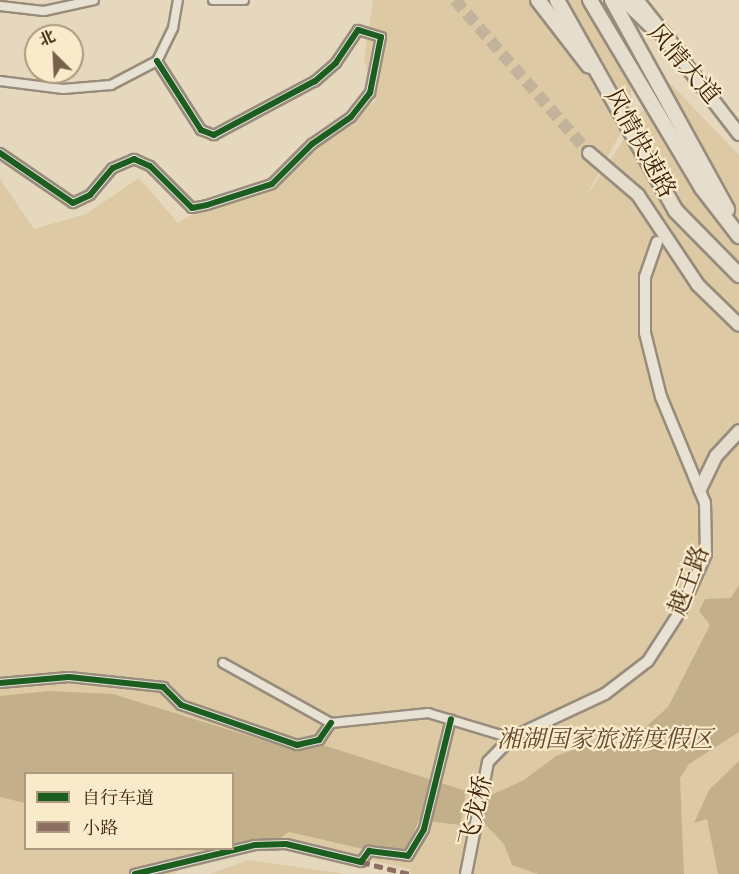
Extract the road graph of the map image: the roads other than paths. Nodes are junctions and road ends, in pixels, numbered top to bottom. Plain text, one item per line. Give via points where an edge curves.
1 (94, 0) edge
2 (178, 0) edge
3 (213, 0) edge
4 (244, 0) edge
5 (538, 0) edge
6 (557, 0) edge
7 (590, 0) edge
8 (612, 0) edge
9 (623, 0) edge
10 (636, 0) edge
11 (0, 6) edge
12 (678, 53) junction
13 (157, 61) junction
14 (0, 81) edge
15 (609, 91) junction
16 (739, 134) edge
17 (0, 153) edge
18 (589, 153) tunnel mouth
19 (739, 224) edge
20 (739, 236) edge
21 (657, 242) dead end
22 (739, 275) edge
23 (739, 324) edge
24 (739, 431) edge
25 (700, 489) junction
26 (223, 663) dead end
27 (0, 683) edge
28 (451, 719) junction
29 (331, 723) junction
30 (511, 738) junction
31 (488, 762) joint
32 (135, 874) edge
33 (466, 874) edge

1 - 11 street via 44,11
2 - 13 street via 173,28
3 - 4 street
5 - 15 highway
6 - 15 highway, 风情快速路
7 - 20 highway, 风情快速路 via 702,188
8 - 19 highway
9 - 12 main road, 风情大道
10 - 12 highway
12 - 16 main road, 风情大道
13 - 14 street via 111,85 63,89
13 - 17 street via 201,130 214,135 315,81 358,30 381,37 370,93 351,117 312,144 272,184 207,205 192,208 150,166 134,159 113,168 90,195 73,203
15 - 22 highway, 风情快速路 via 676,211
18 - 23 main road via 638,195 698,285
21 - 25 main road, 越王路 via 645,276 645,333 661,397
24 - 25 main road via 716,456
25 - 30 main road, 越王路 via 706,554 681,610 648,661 605,694
26 - 29 street
27 - 29 street via 61,677 155,686 191,709 297,745 319,740
28 - 29 street via 428,713
28 - 30 street
28 - 32 street via 424,829 408,856 369,851 361,862 286,844 255,845
30 - 31 main road, 越王路
31 - 33 main road, 飞龙桥

